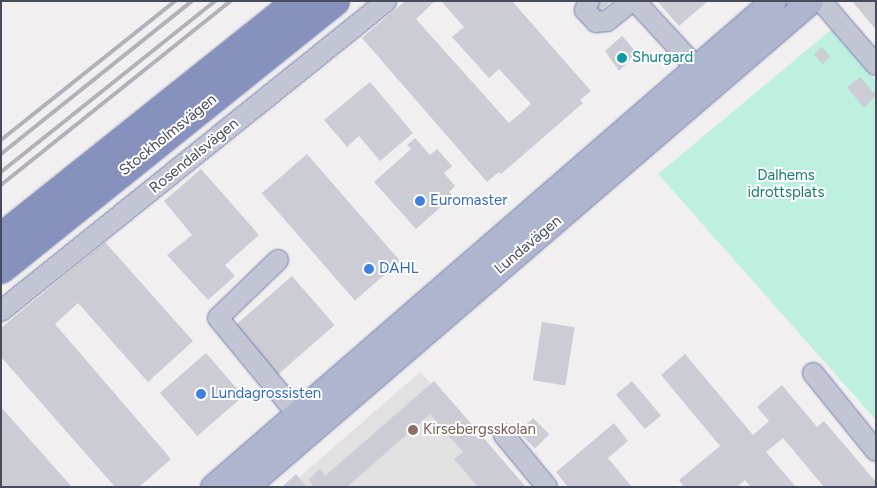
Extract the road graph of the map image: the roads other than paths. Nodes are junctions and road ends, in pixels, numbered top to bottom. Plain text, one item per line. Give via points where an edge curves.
1 (298, 1) edge
2 (335, 1) edge
3 (386, 1) edge
4 (589, 1) edge
5 (634, 1) edge
6 (773, 1) edge
7 (810, 1) edge
8 (821, 1) edge
9 (876, 65) edge
10 (696, 67) junction
11 (1, 238) edge
12 (278, 260) dead end
13 (1, 269) edge
14 (1, 311) edge
15 (813, 373) dead end
16 (296, 414) junction
17 (504, 435) dead end
18 (876, 450) edge
19 (213, 487) edge
20 (245, 487) edge
21 (547, 487) edge

1 - 11 highway, Stockholmsvägen
2 - 13 highway, Stockholmsvägen
3 - 14 street, Rosendalsvägen
4 - 5 street via 586,10 596,22 607,21
5 - 10 street
6 - 10 main road, Lundavägen
7 - 20 main road, Lundavägen
8 - 9 street
10 - 16 main road, Lundavägen
12 - 16 street via 218,318
15 - 18 street
16 - 19 main road, Lundavägen
17 - 21 street

